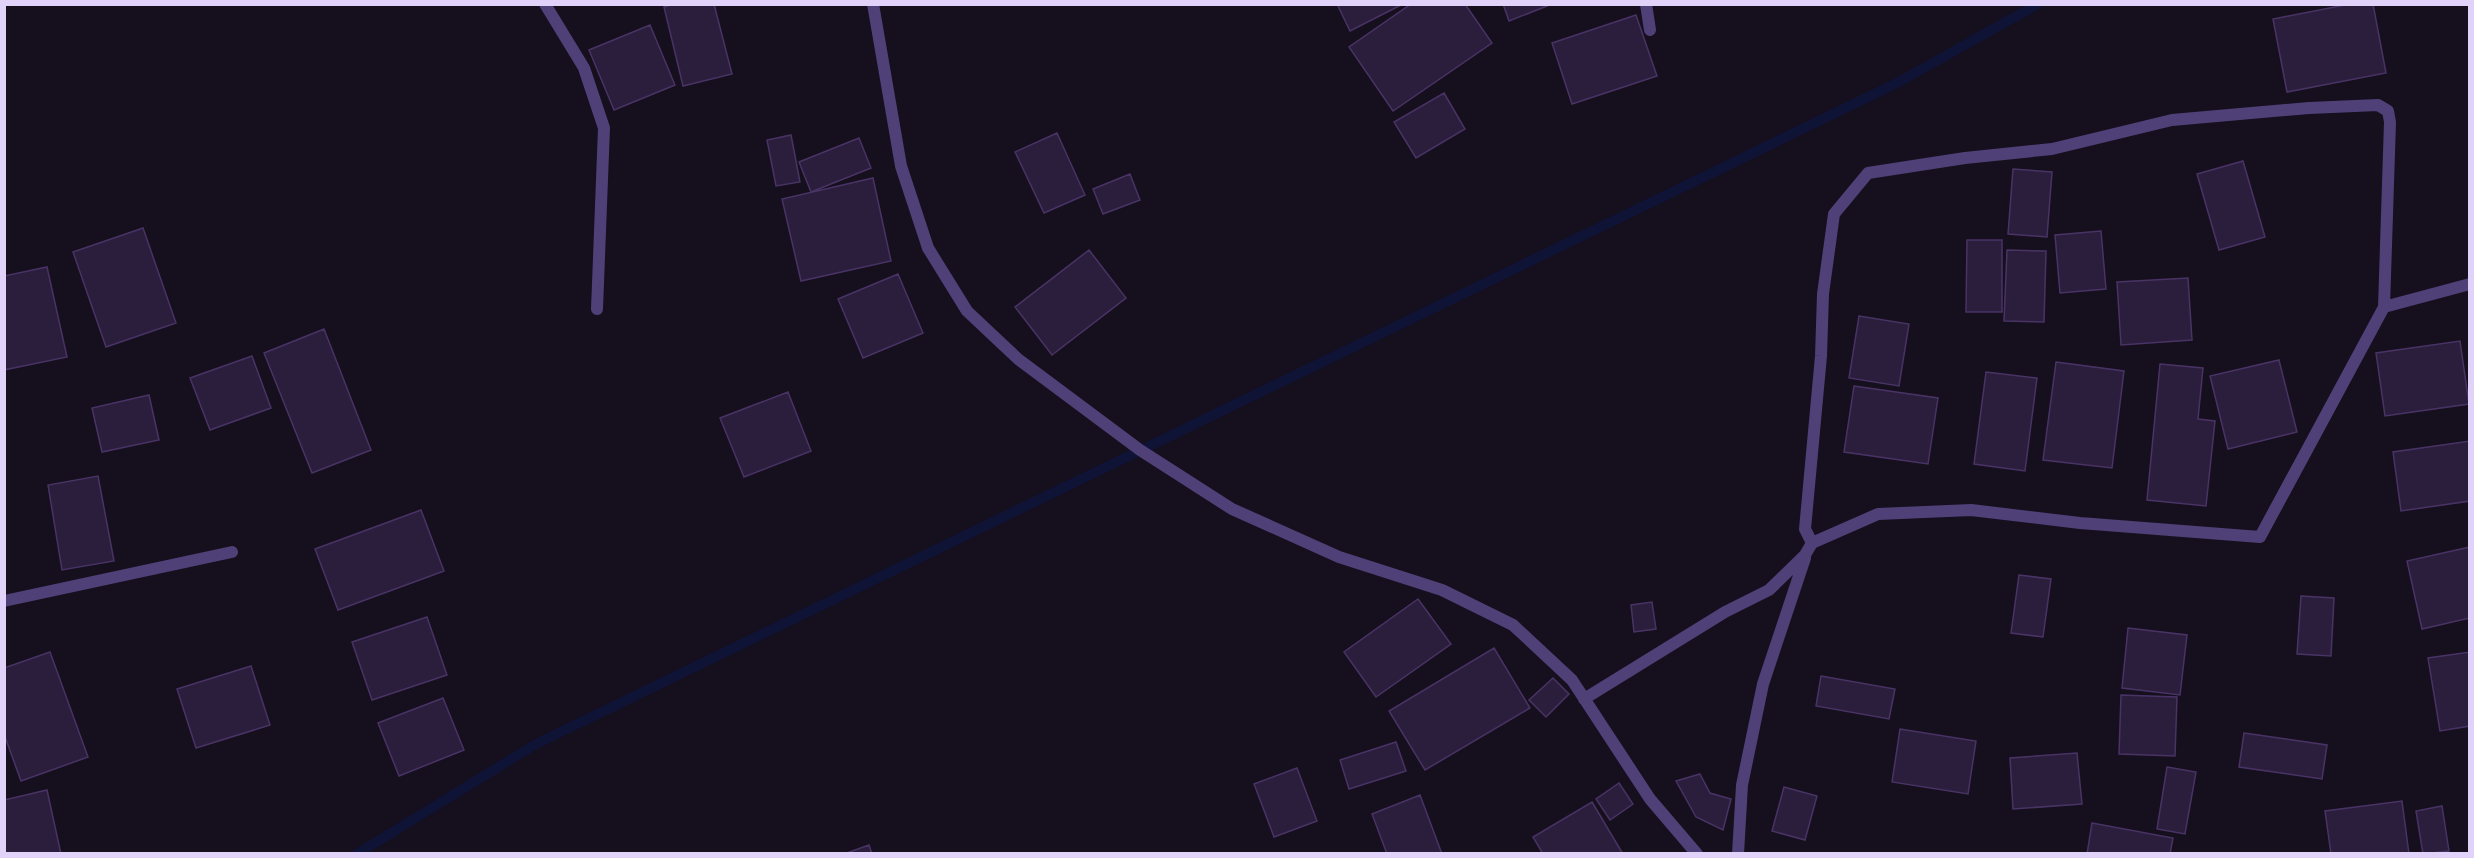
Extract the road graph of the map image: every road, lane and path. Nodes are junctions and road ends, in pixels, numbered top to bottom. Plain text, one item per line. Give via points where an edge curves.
1 (546, 4) edge
2 (873, 4) edge
3 (1646, 4) edge
4 (1650, 30) dead end
5 (2469, 284) edge
6 (2384, 307) junction
7 (597, 309) dead end
8 (1812, 543) junction
9 (232, 552) dead end
10 (1805, 555) junction
11 (4, 601) edge
12 (1584, 699) junction
13 (1697, 854) edge
14 (1738, 854) edge

1 - 7 street via 584,68 604,128
2 - 12 street via 901,166 928,248 968,311 1018,360 1140,450 1232,508 1339,557 1442,590 1513,625 1572,680
3 - 4 street
5 - 6 street
6 - 8 street via 2260,537 1971,510 1878,514
6 - 8 street via 2390,123 2388,111 2378,105 2172,120 2052,149 1868,173 1834,214 1823,294 1805,530
8 - 10 street
9 - 11 street
10 - 12 street via 1769,590 1725,612
10 - 14 street via 1763,684 1742,785
12 - 13 street via 1650,799

